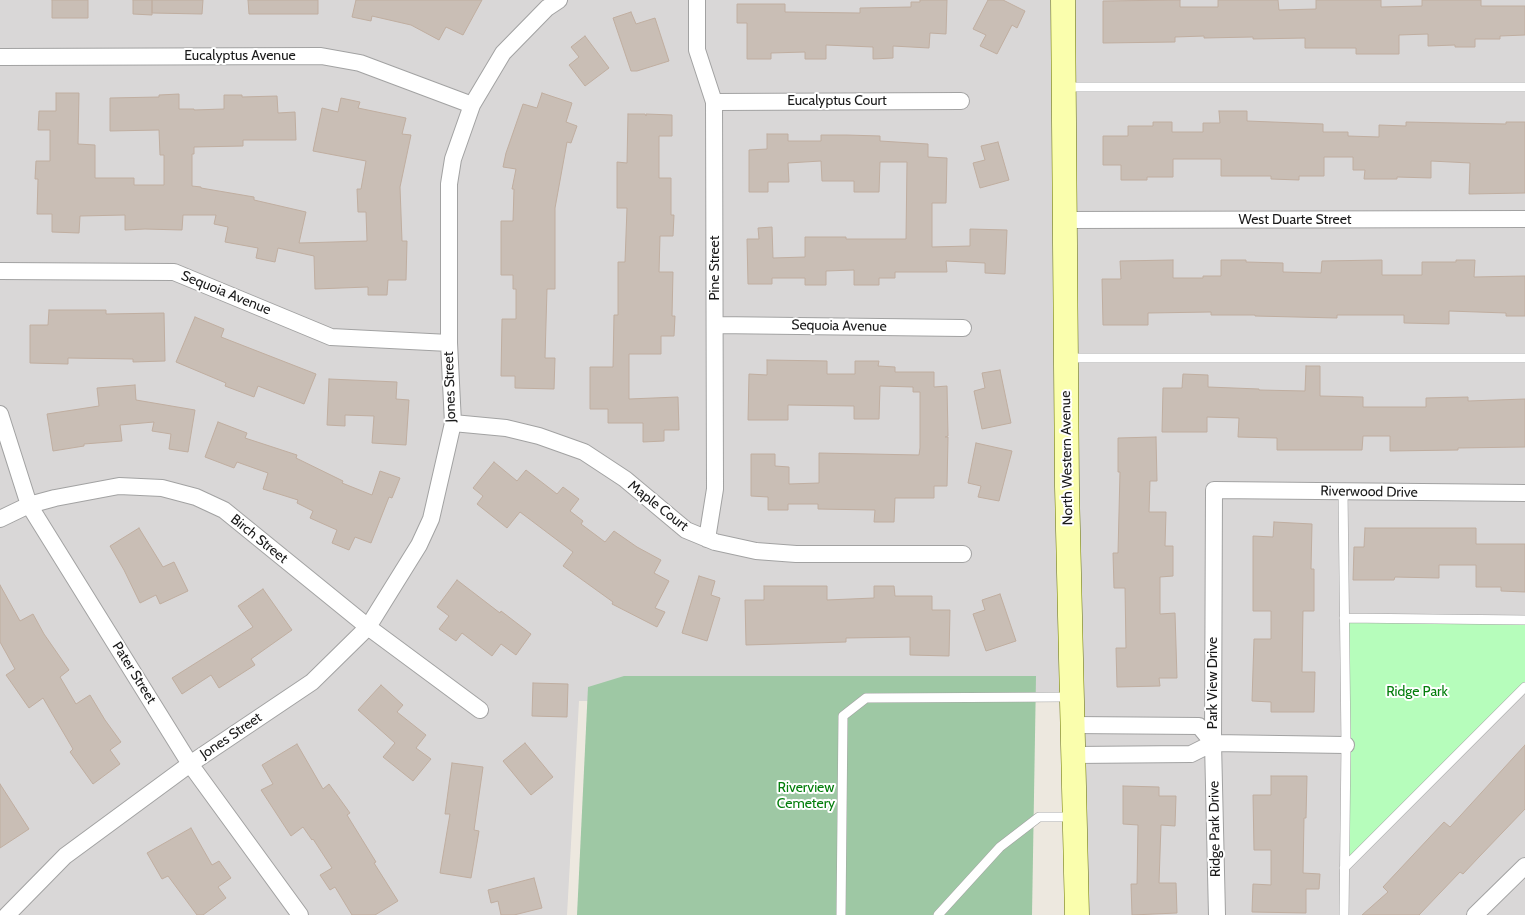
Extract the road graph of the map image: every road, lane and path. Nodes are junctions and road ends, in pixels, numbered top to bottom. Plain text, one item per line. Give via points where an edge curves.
1 (559, 0) edge
2 (697, 0) edge
3 (1063, 0) edge
4 (0, 57) edge
5 (1063, 87) junction
6 (1525, 88) edge
7 (961, 101) dead end
8 (714, 102) junction
9 (472, 105) junction
10 (1064, 220) junction
11 (1525, 220) edge
12 (0, 271) edge
13 (715, 325) junction
14 (963, 328) dead end
15 (448, 343) junction
16 (1066, 358) junction
17 (1525, 358) edge
18 (0, 414) edge
19 (453, 424) junction
20 (1214, 490) joint
21 (1343, 491) junction
22 (1525, 493) edge
23 (29, 505) junction
24 (0, 519) edge
25 (706, 539) junction
26 (963, 554) dead end
27 (1344, 618) junction
28 (1525, 620) edge
29 (368, 627) junction
30 (1525, 687) edge
31 (1073, 697) junction
32 (480, 710) dead end
33 (1073, 725) junction
34 (1213, 743) junction
35 (1346, 746) junction
36 (1074, 755) junction
37 (190, 764) junction
38 (1075, 816) junction
39 (1525, 866) edge
40 (1344, 868) junction
41 (7, 915) edge
42 (300, 915) edge
43 (841, 915) edge
44 (938, 915) edge
45 (1077, 915) edge
46 (1217, 915) edge
47 (1344, 915) edge
48 (1475, 915) edge

1 - 9 street, Jones Street via 503,53
2 - 8 street, Pine Street via 697,50
3 - 5 main road, North Western Avenue
4 - 9 street, Eucalyptus Avenue via 321,56 360,64
5 - 6 lane
5 - 10 main road, North Western Avenue
7 - 8 street, Eucalyptus Court
8 - 13 street, Pine Street
9 - 15 street, Jones Street via 453,159 449,184
10 - 11 street, West Duarte Street
10 - 16 main road, North Western Avenue
12 - 15 street, Sequoia Avenue via 174,272 331,336
13 - 14 street, Sequoia Avenue
13 - 25 street, Pine Street via 715,488
15 - 19 street, Jones Street
16 - 17 lane
16 - 31 main road, North Western Avenue
18 - 23 street, Pater Street
19 - 25 street, Maple Court via 506,428 584,452 625,479 686,530
19 - 29 street, Jones Street via 431,519 419,545
20 - 21 street, Riverwood Drive
20 - 34 street, Park View Drive
21 - 22 street, Riverwood Drive
21 - 27 lane
23 - 24 street, Birch Street
23 - 29 street, Birch Street via 119,486 162,488 196,497 224,510
23 - 37 street, Pater Street
25 - 26 street, Maple Court via 764,552 796,554
27 - 28 lane
27 - 35 lane
29 - 32 street, Birch Street
29 - 37 street, Jones Street via 312,682
30 - 40 lane
31 - 33 main road, North Western Avenue
31 - 43 lane via 866,698 843,716
33 - 34 street via 1199,726
33 - 36 main road, North Western Avenue
34 - 35 street, Park View Drive
34 - 36 street via 1191,754
34 - 46 street, Ridge Park Drive
35 - 40 lane
36 - 38 main road, North Western Avenue
37 - 41 street, Jones Street via 65,856
37 - 42 street, Pater Street
38 - 44 lane via 1039,816 1000,847
38 - 45 main road, North Western Avenue
39 - 48 street
40 - 47 lane

